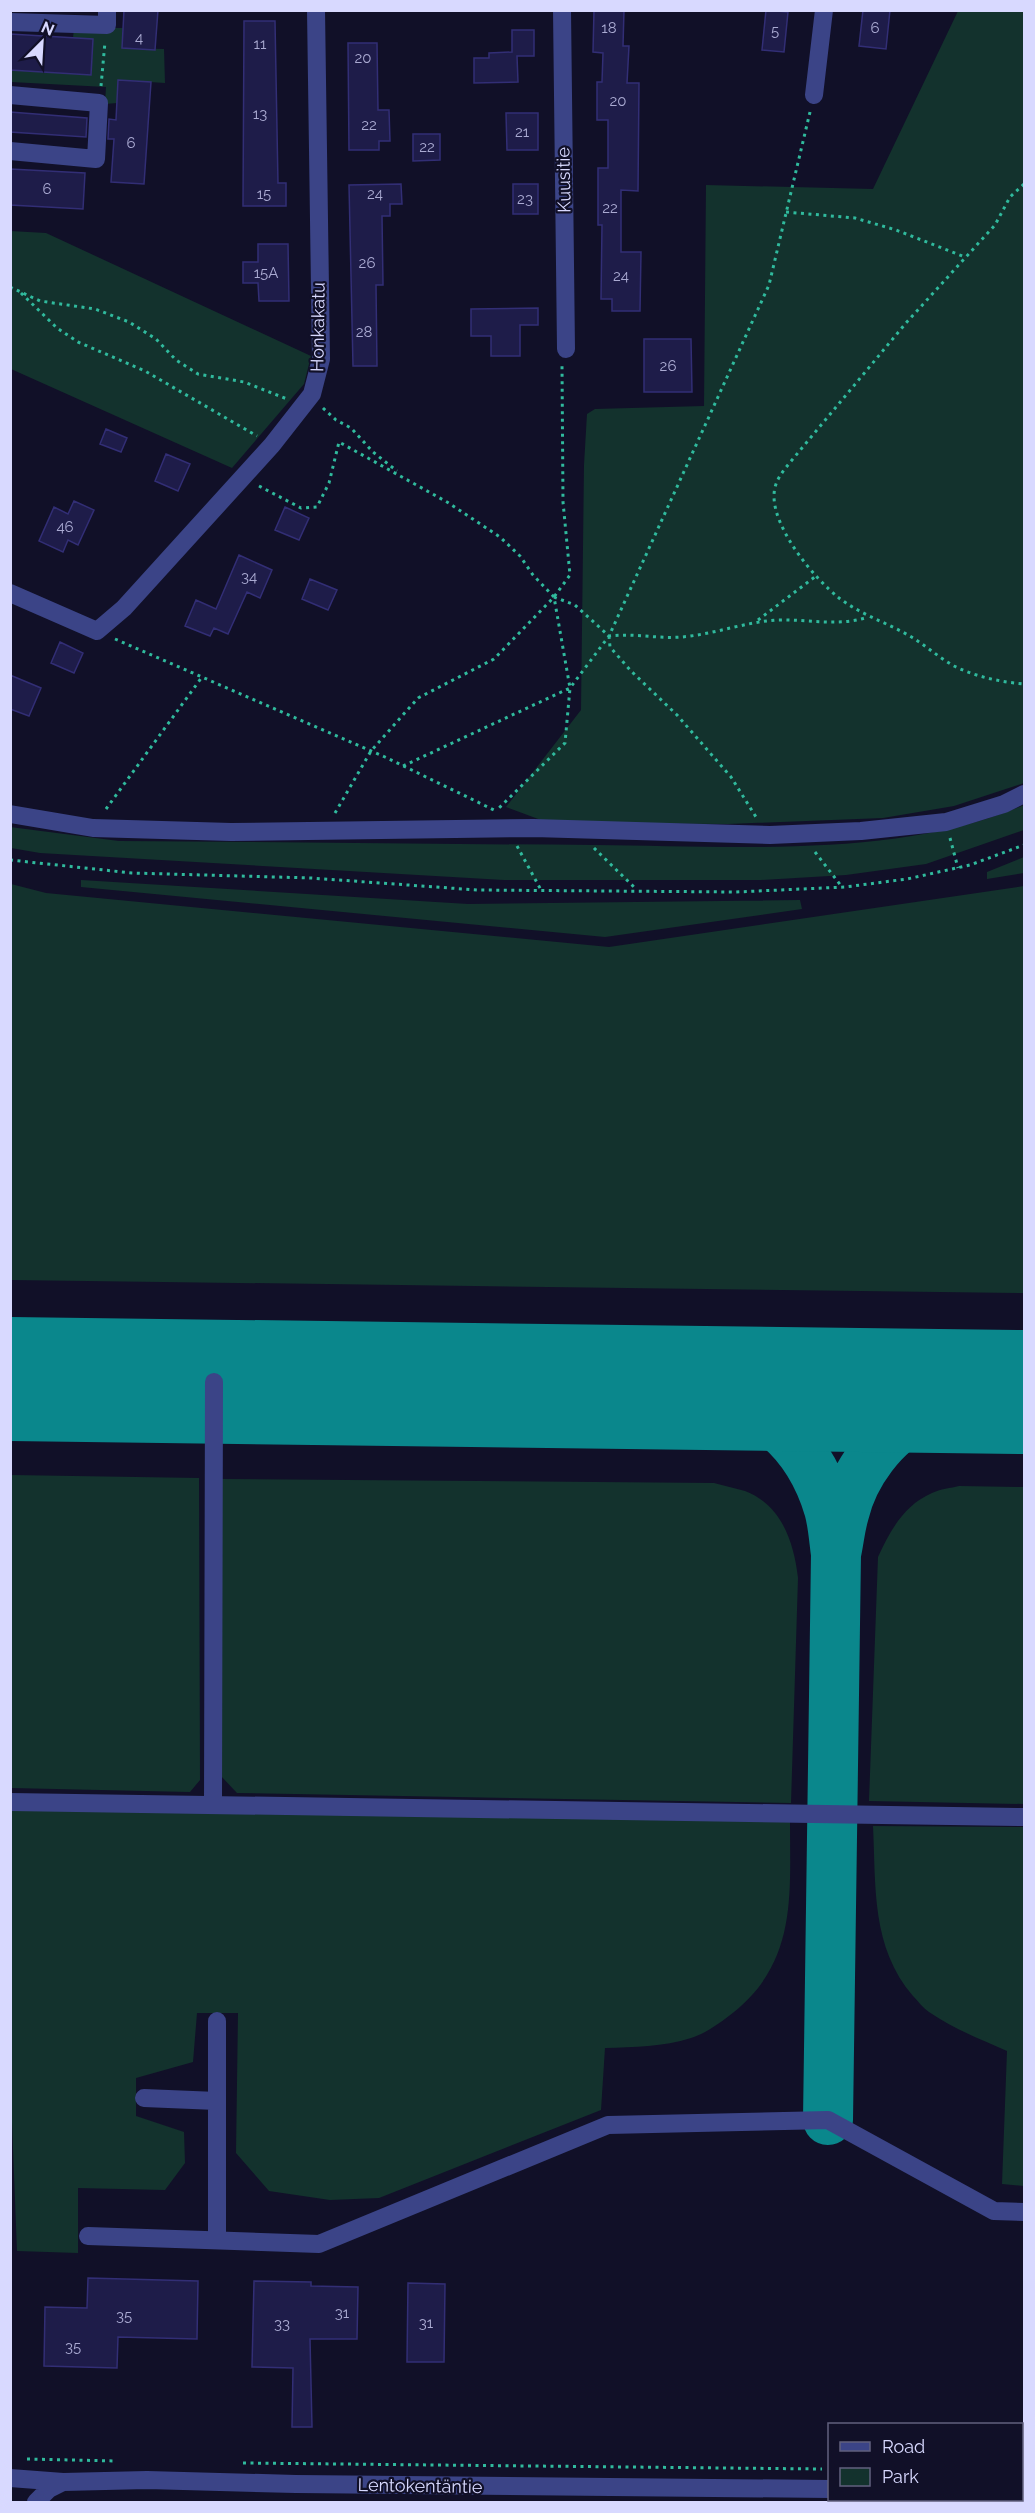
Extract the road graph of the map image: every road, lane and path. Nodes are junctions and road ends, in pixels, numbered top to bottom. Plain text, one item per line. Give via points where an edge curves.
1 (316, 10) edge
2 (562, 10) edge
3 (824, 10) edge
4 (107, 18) edge
5 (10, 22) edge
6 (10, 95) edge
7 (814, 95) joint
8 (99, 103) junction
9 (10, 151) edge
10 (1024, 184) edge
11 (786, 212) junction
12 (965, 257) junction
13 (10, 287) edge
14 (20, 291) junction
15 (566, 349) joint
16 (303, 406) junction
17 (272, 445) junction
18 (241, 477) junction
19 (405, 478) junction
20 (816, 576) junction
21 (10, 593) edge
22 (554, 597) junction
23 (868, 617) junction
24 (756, 622) junction
25 (97, 631) junction
26 (609, 636) junction
27 (202, 677) junction
28 (1024, 684) edge
29 (570, 688) junction
30 (370, 751) junction
31 (403, 766) junction
32 (1024, 794) edge
33 (496, 811) junction
34 (10, 814) edge
35 (506, 822) junction
36 (946, 822) junction
37 (93, 828) junction
38 (475, 829) junction
39 (575, 830) junction
40 (324, 831) junction
41 (802, 834) junction
42 (770, 835) junction
43 (1024, 845) edge
44 (10, 860) edge
45 (958, 868) junction
46 (842, 887) junction
47 (541, 890) junction
48 (638, 890) junction
49 (214, 1382) dead end
50 (10, 1802) edge
51 (213, 1804) junction
52 (1024, 1817) edge
53 (217, 2021) dead end
54 (144, 2098) dead end
55 (217, 2101) junction
56 (1024, 2212) edge
57 (88, 2236) dead end
58 (217, 2240) junction
59 (22, 2459) dead end
60 (128, 2461) dead end
61 (233, 2462) dead end
62 (828, 2469) edge
63 (10, 2478) edge
64 (63, 2482) junction
65 (828, 2489) edge
66 (36, 2502) edge

1 - 16 street, Honkakatu via 321,359 315,387
2 - 15 street, Kuusitie
3 - 7 street
4 - 5 street
4 - 8 path
6 - 8 street
7 - 11 path
8 - 9 street via 96,159
10 - 12 path via 1010,197 995,225
11 - 12 path via 855,218
11 - 26 path via 769,285
12 - 20 path via 906,322 778,478 774,495 777,511 790,541
13 - 14 path
14 - 16 path via 40,301 95,309 129,322 198,374 244,382
14 - 17 path via 57,328 78,342 145,371
15 - 22 path via 562,363 563,502 570,575
16 - 17 street, Honkakatu
16 - 19 path via 326,408
17 - 18 street, Honkakatu
18 - 19 path via 301,508 317,507 329,483 339,442
18 - 25 street, Honkakatu via 124,608
19 - 22 path via 500,537
20 - 23 path via 839,598
20 - 24 path
21 - 25 street
22 - 26 path via 575,605
22 - 29 path
22 - 30 path via 494,659 418,698
23 - 24 path via 830,624 797,619
23 - 28 path via 908,635 954,666 982,677
24 - 26 path via 682,637
25 - 27 path
26 - 29 path
26 - 42 path via 610,647 731,777
27 - 30 path
27 - 37 path
29 - 31 path
29 - 33 path via 565,743
30 - 31 path
30 - 40 path
31 - 33 path
32 - 36 street
33 - 35 path
33 - 38 path
34 - 37 street
35 - 38 street
35 - 39 street
35 - 47 path
36 - 41 street
36 - 45 path
37 - 40 street
38 - 40 street
39 - 42 street
39 - 48 path
41 - 42 street
41 - 46 path
43 - 45 path
44 - 47 path via 132,873
45 - 46 path
46 - 48 path via 736,892
47 - 48 path
49 - 51 street
50 - 51 street
51 - 52 street
53 - 55 street
54 - 55 street
55 - 58 street
56 - 58 street via 994,2211 828,2120 608,2125 319,2244
57 - 58 street
59 - 60 path
61 - 62 path
63 - 64 street, Lentokentäntie
64 - 65 street, Lentokentäntie
64 - 66 street

